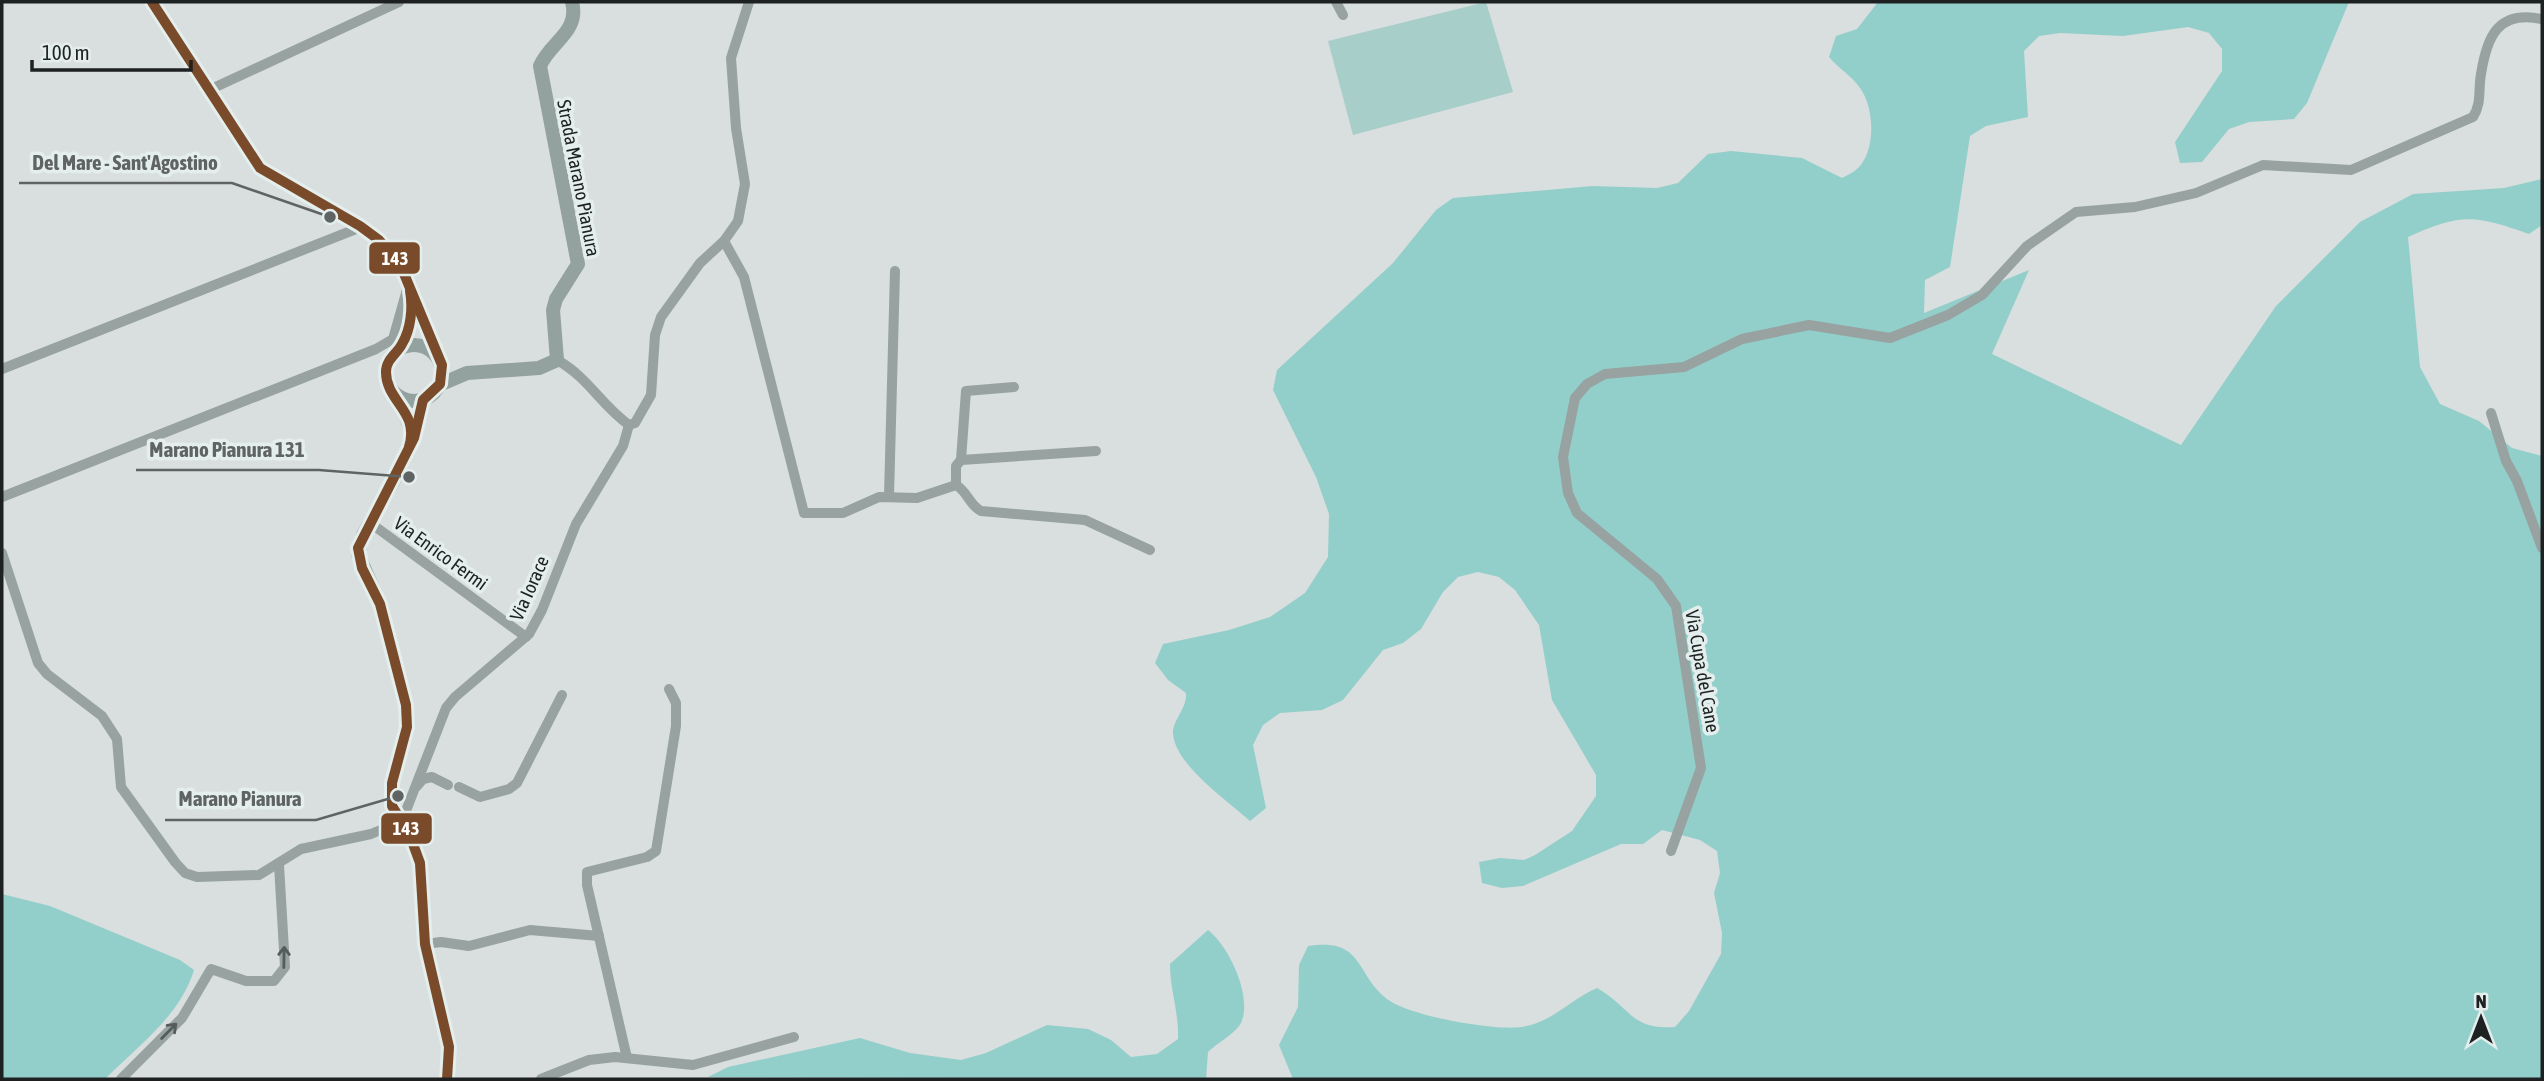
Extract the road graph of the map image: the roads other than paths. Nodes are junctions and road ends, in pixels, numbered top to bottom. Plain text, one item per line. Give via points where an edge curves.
1 (152, 2) edge
2 (399, 2) edge
3 (572, 2) edge
4 (749, 2) edge
5 (1336, 2) edge
6 (1343, 15) dead end
7 (2542, 19) edge
8 (209, 90) junction
9 (362, 227) junction
10 (724, 241) junction
11 (895, 271) dead end
12 (410, 290) junction
13 (401, 348) junction
14 (437, 357) junction
15 (557, 359) junction
16 (2, 369) edge
17 (467, 373) junction
18 (439, 385) junction
19 (1014, 387) dead end
20 (399, 397) junction
21 (423, 400) junction
22 (2491, 413) dead end
23 (629, 425) junction
24 (414, 438) junction
25 (1096, 450) dead end
26 (961, 460) junction
27 (956, 485) junction
28 (889, 496) junction
29 (2, 498) edge
30 (369, 522) junction
31 (2542, 548) edge
32 (1150, 550) dead end
33 (2, 553) edge
34 (526, 637) junction
35 (669, 690) dead end
36 (562, 695) dead end
37 (447, 785) dead end
38 (459, 787) dead end
39 (412, 792) junction
40 (402, 821) junction
41 (1671, 850) dead end
42 (279, 865) junction
43 (599, 936) junction
44 (425, 944) junction
45 (794, 1037) dead end
46 (627, 1058) junction
47 (121, 1079) edge
48 (447, 1079) edge
49 (541, 1079) edge

1 - 8 street
2 - 8 street
3 - 15 street, Strada Marano Pianura via 573,23 544,55 540,66 578,264 553,310
4 - 10 street, Via Iorace via 732,58 744,200 738,221
5 - 6 street
7 - 41 street, Via Cupa del Cane via 2517,16 2504,20 2495,31 2473,117 2351,170 2263,165 2196,194 2135,207 2076,212 2028,246 1982,295 1948,315 1890,338 1809,325 1742,339 1684,367 1605,374 1587,384 1575,398 1563,457 1568,493 1577,513 1657,579 1678,617 1701,768
8 - 9 street via 260,168
9 - 12 street via 400,264
9 - 16 street
10 - 23 street, Via Iorace via 701,263 661,317 650,395 635,423
10 - 28 street via 744,277 804,513 843,513
11 - 28 street
12 - 13 street via 410,320
12 - 14 street
12 - 29 street via 393,339 376,349
13 - 14 street via 418,345
13 - 20 street via 389,360 386,376
14 - 17 street
14 - 18 street via 442,371
15 - 17 street via 540,368
15 - 23 street via 579,372
17 - 18 street
18 - 21 street
19 - 26 street via 966,391
20 - 21 street
20 - 24 street
21 - 24 street
22 - 31 street
23 - 34 street, Via Iorace via 623,446 576,524 542,610
24 - 30 street
25 - 26 street
26 - 27 street via 956,466
27 - 28 street via 917,498
27 - 32 street via 981,511 1085,520
30 - 34 street, Via Enrico Fermi
30 - 40 street via 358,554 380,604 406,705 407,727 392,806
33 - 42 street via 38,663 102,716 117,739 121,787 185,873 211,879 259,875
34 - 39 street, Via Iorace via 446,708
35 - 43 street via 676,703 676,726 656,851 587,872
36 - 38 street via 517,783 480,797
37 - 39 street via 432,777 423,779
39 - 40 street, Via Iorace
40 - 42 street via 371,834 301,849
40 - 44 street via 420,863
47 -> 42 street via 182,1018 211,969 246,981 274,981 285,967
43 - 44 street via 530,930 468,946
43 - 46 street
44 - 48 street via 449,1047
45 - 46 street via 693,1065
46 - 49 street via 589,1060

